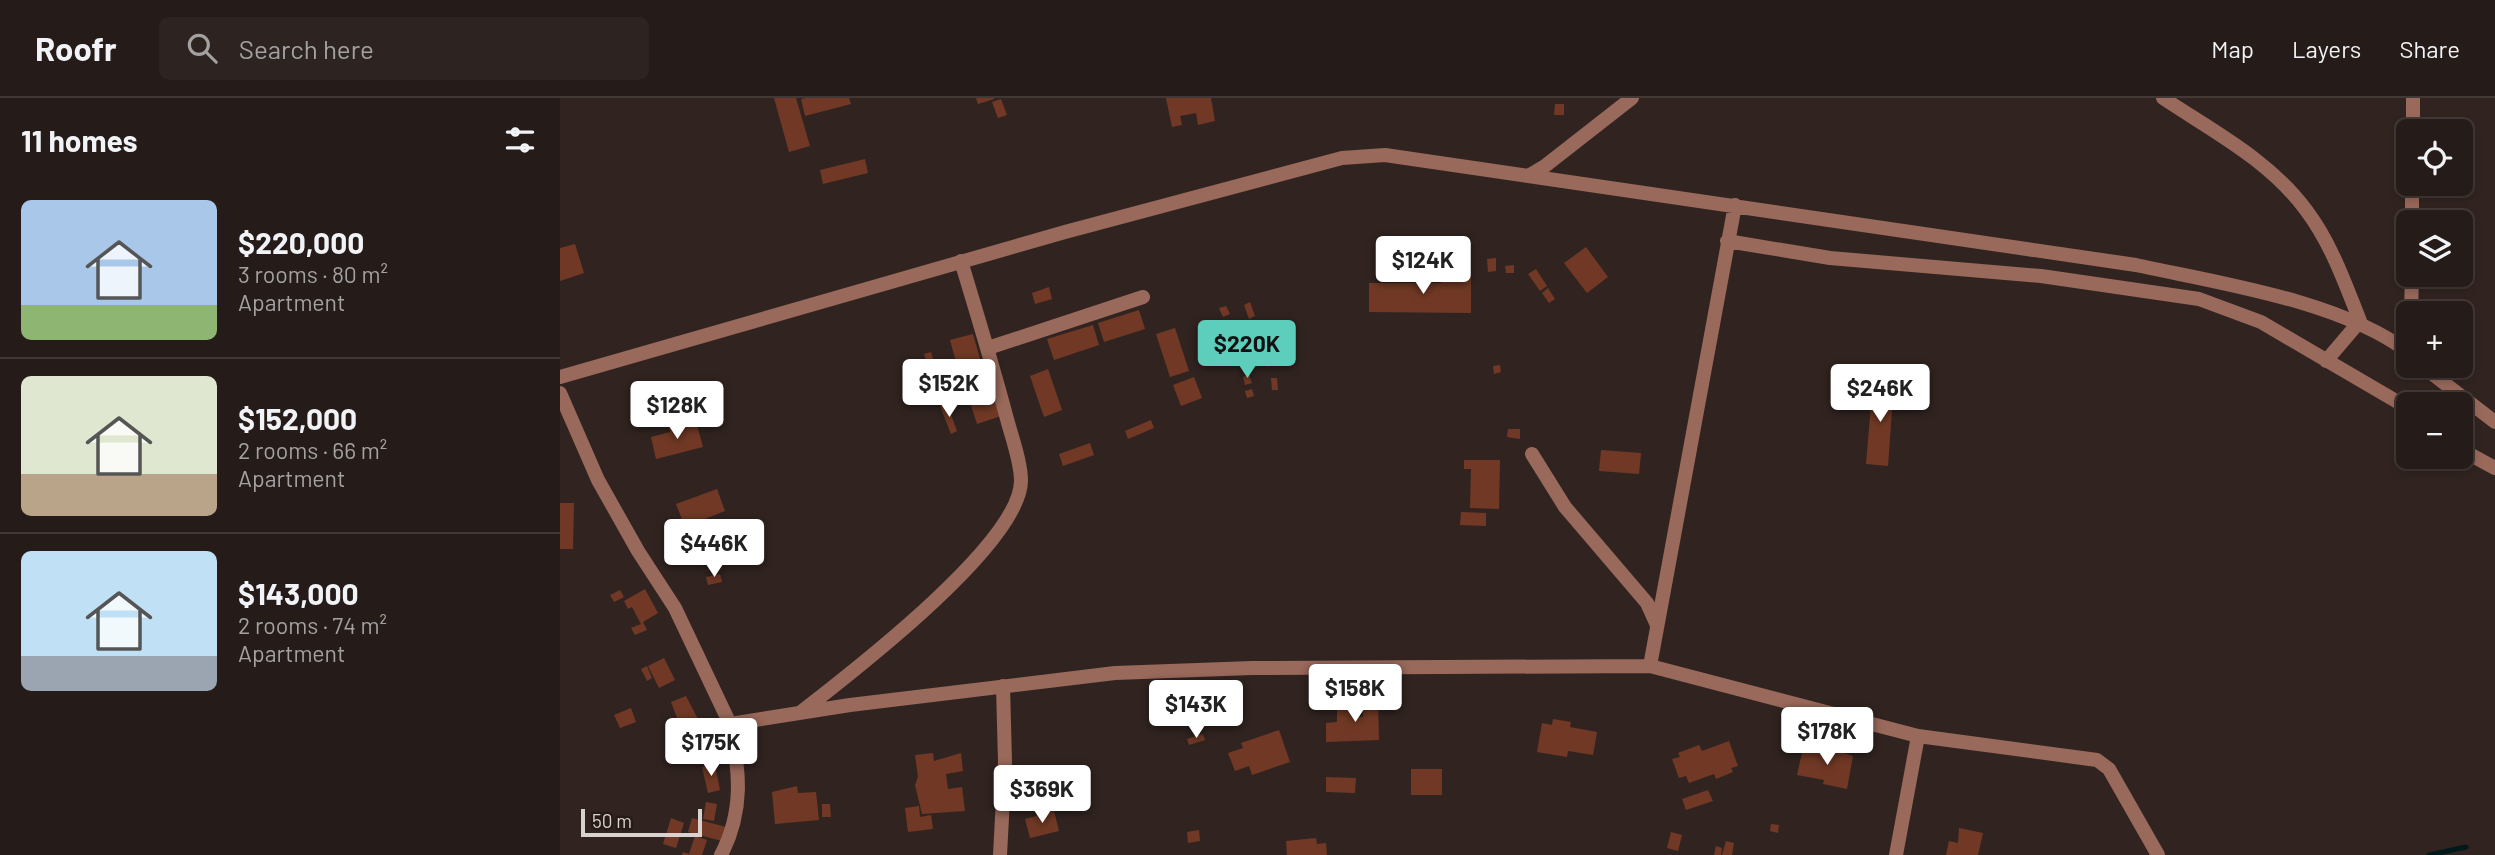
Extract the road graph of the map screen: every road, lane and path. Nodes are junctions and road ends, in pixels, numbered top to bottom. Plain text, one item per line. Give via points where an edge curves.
1 (1632, 98) edge
2 (2163, 98) edge
3 (2413, 98) edge
4 (2413, 119) edge
5 (1530, 175) junction
6 (1735, 205) junction
7 (1727, 241) junction
8 (961, 261) junction
9 (1143, 298) dead end
10 (2360, 321) junction
11 (2396, 344) edge
12 (988, 348) junction
13 (2326, 361) junction
14 (560, 377) edge
15 (2438, 378) edge
16 (560, 393) edge
17 (2396, 401) edge
18 (2495, 422) edge
19 (1532, 454) dead end
20 (2473, 456) edge
21 (2495, 468) edge
22 (1658, 626) junction
23 (1650, 666) junction
24 (1003, 686) junction
25 (800, 712) junction
26 (730, 724) junction
27 (1918, 736) junction
28 (721, 855) edge
29 (1000, 855) edge
30 (1896, 855) edge
31 (2158, 855) edge

1 - 5 street
2 - 10 street via 2228,138 2282,182 2308,211 2331,250
3 - 4 street
5 - 6 street
5 - 8 street via 1385,155 1342,158
6 - 7 street
6 - 10 street via 2136,265 2240,287
7 - 13 street via 1841,259 2041,276 2199,299 2260,322
7 - 22 street
8 - 12 street
8 - 14 street
9 - 12 street
10 - 11 street
10 - 13 street
12 - 25 street via 1021,482 1003,525 921,612
13 - 17 street
15 - 18 street
16 - 26 street via 598,480 676,608
19 - 22 street via 1565,507 1647,603
20 - 21 street
22 - 23 street
23 - 24 street via 1199,669
23 - 27 street
24 - 25 street
24 - 29 street
25 - 26 street
26 - 28 street via 740,771 739,797
27 - 30 street
27 - 31 street via 2097,760 2109,769

